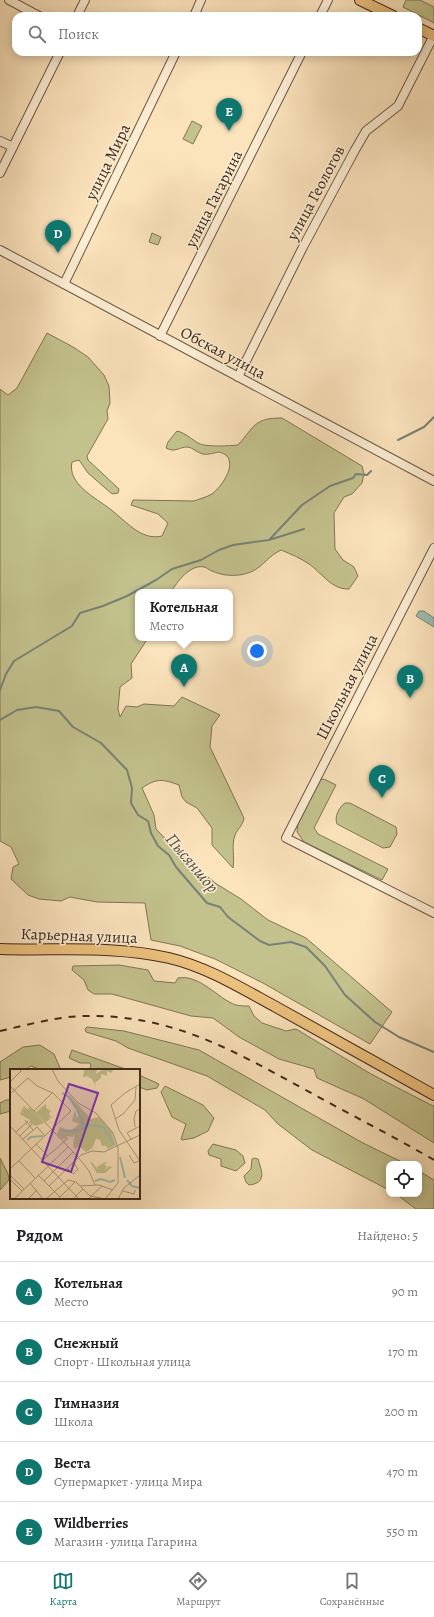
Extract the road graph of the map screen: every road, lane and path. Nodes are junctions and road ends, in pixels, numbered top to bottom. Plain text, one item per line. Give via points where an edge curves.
1 (9, 0) edge
2 (85, 0) edge
3 (201, 0) edge
4 (328, 0) edge
5 (360, 0) edge
6 (32, 12) edge
7 (79, 12) edge
8 (196, 12) edge
9 (322, 12) edge
10 (385, 12) edge
11 (422, 30) edge
12 (434, 36) edge
13 (58, 56) edge
14 (174, 56) edge
15 (300, 56) edge
16 (0, 141) edge
17 (13, 147) junction
18 (0, 173) edge
19 (0, 250) edge
20 (64, 284) junction
21 (160, 336) junction
22 (238, 377) junction
23 (434, 481) edge
24 (434, 548) edge
25 (434, 913) edge
26 (0, 949) edge
27 (434, 1096) edge

1 - 6 street
2 - 7 street
3 - 8 street
4 - 9 street
5 - 10 main road
11 - 12 main road
12 - 22 street, улица Геологов via 398,106 366,131 355,150
13 - 17 street
14 - 20 street, улица Мира
15 - 21 street, улица Гагарина
16 - 17 street
17 - 18 street
19 - 20 street, Обская улица
20 - 21 street, Обская улица
21 - 22 street, Обская улица
22 - 23 street, Обская улица
24 - 25 street, Школьная улица via 286,838
26 - 27 main road, Карьерная улица via 119,950 170,958 203,969

